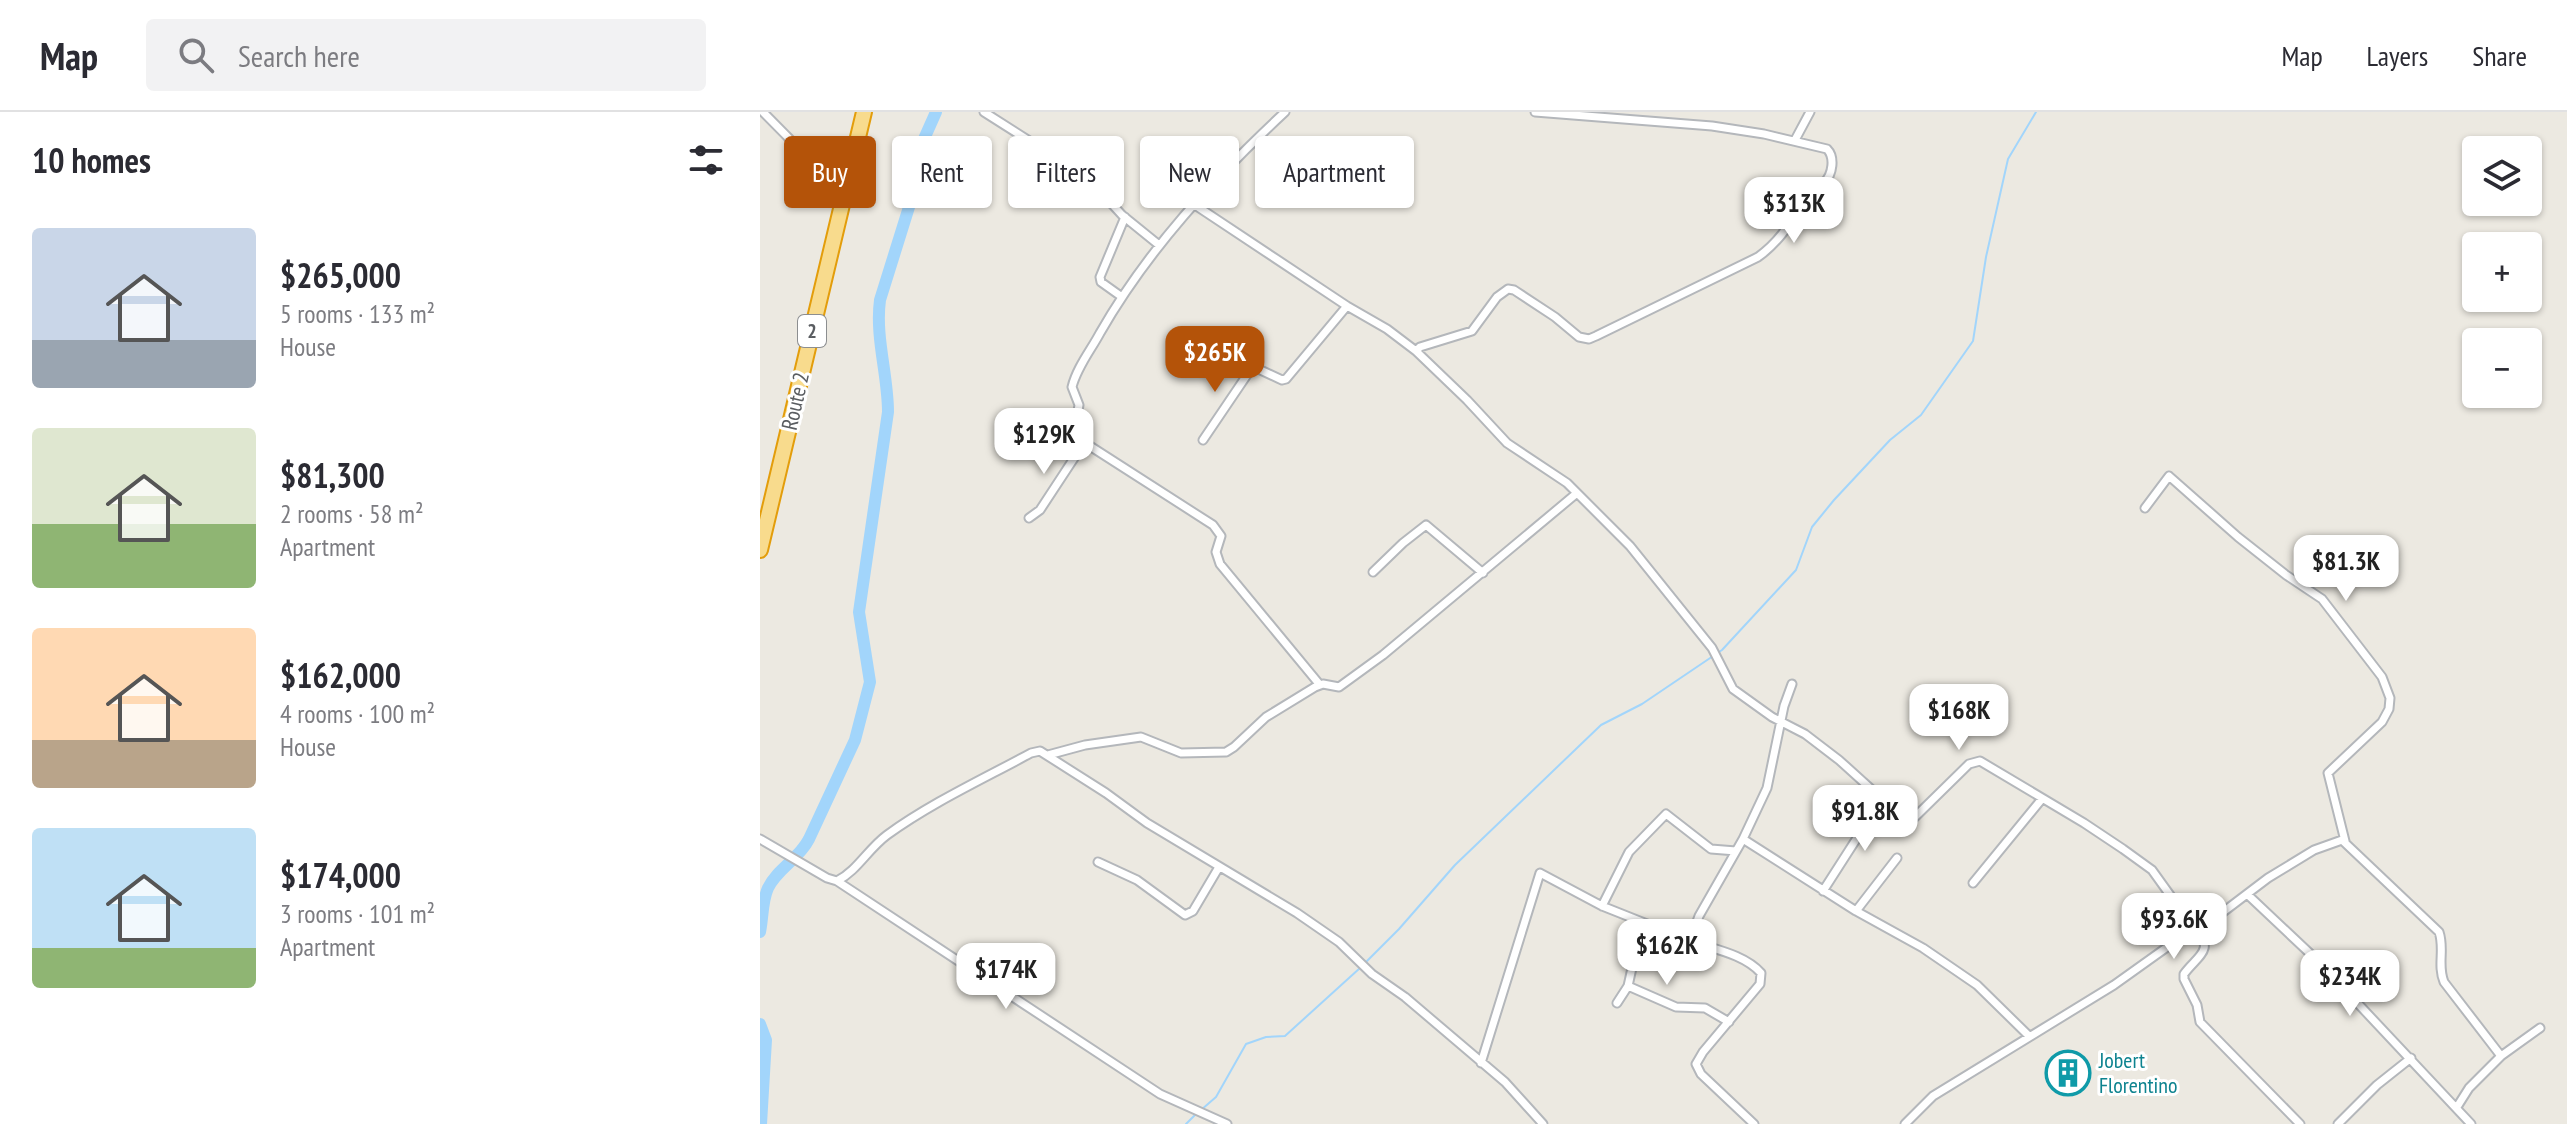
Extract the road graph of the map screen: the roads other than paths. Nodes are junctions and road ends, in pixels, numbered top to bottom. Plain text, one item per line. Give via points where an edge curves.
1 (763, 112) edge
2 (864, 112) edge
3 (984, 112) edge
4 (1285, 112) edge
5 (1535, 112) edge
6 (1810, 112) edge
7 (787, 136) edge
8 (858, 136) edge
9 (1795, 140) junction
10 (1239, 156) edge
11 (841, 208) edge
12 (1192, 208) edge
13 (1200, 208) edge
14 (1125, 217) junction
15 (1159, 245) junction
16 (1122, 297) junction
17 (1347, 306) junction
18 (1416, 351) junction
19 (1237, 359) dead end
20 (1253, 366) junction
21 (1079, 439) junction
22 (1203, 440) dead end
23 (1577, 493) junction
24 (2145, 508) dead end
25 (1029, 518) dead end
26 (760, 550) edge
27 (1373, 572) dead end
28 (1483, 573) junction
29 (1792, 684) dead end
30 (1320, 685) junction
31 (1781, 721) junction
32 (1048, 755) junction
33 (1882, 799) junction
34 (2041, 800) junction
35 (760, 839) edge
36 (1743, 839) junction
37 (2345, 841) junction
38 (1736, 851) junction
39 (1897, 858) dead end
40 (1098, 862) dead end
41 (1219, 867) junction
42 (837, 881) junction
43 (1973, 883) dead end
44 (1823, 891) junction
45 (2248, 895) junction
46 (1602, 906) junction
47 (1856, 911) junction
48 (1642, 923) junction
49 (2197, 928) junction
50 (1690, 941) junction
51 (1628, 986) junction
52 (1617, 1003) dead end
53 (1729, 1022) junction
54 (2540, 1028) dead end
55 (2029, 1036) junction
56 (2501, 1056) junction
57 (2411, 1058) junction
58 (1481, 1063) junction
59 (2457, 1107) junction
60 (1227, 1124) edge
61 (1543, 1124) edge
62 (1754, 1124) edge
63 (1905, 1124) edge
64 (2300, 1124) edge
65 (2338, 1124) edge
66 (2471, 1124) edge

1 - 7 street
2 - 8 highway, Route 2 / 2
3 - 14 street via 1089,179
4 - 10 street
5 - 9 street via 1712,126
6 - 9 street
9 - 18 street via 1831,151 1827,181 1758,257 1589,339 1508,289 1472,331
11 - 26 highway, Route 2 / 2
12 - 15 street
13 - 17 street
14 - 15 street
14 - 16 street via 1100,277
15 - 16 street
16 - 21 street via 1073,383
17 - 18 street
17 - 20 street via 1286,379
18 - 23 street via 1507,443
19 - 20 street
20 - 22 street
21 - 25 street via 1080,449 1040,510
21 - 30 street via 1213,525 1221,536 1216,552 1220,564
23 - 28 street
23 - 31 street via 1630,546 1712,648 1733,689
24 - 37 street via 2169,476 2238,537 2322,599 2382,677 2390,698 2382,722 2328,773
27 - 28 street via 1426,525
28 - 30 street via 1339,687
29 - 31 street
30 - 32 street via 1266,717 1226,752 1181,753 1141,737
31 - 33 street via 1839,760
31 - 36 street via 1767,788
32 - 41 street
32 - 42 street via 1031,753 946,799 887,835
33 - 34 street via 1911,819 1969,764 1980,761
33 - 44 street
34 - 43 street
34 - 49 street via 2152,870
35 - 42 street
36 - 38 street
36 - 44 street
37 - 45 street via 2314,850
37 - 56 street via 2439,932 2444,982
38 - 46 street via 1711,849 1666,814 1629,852
38 - 50 street
39 - 47 street
40 - 41 street via 1137,880 1185,915 1193,911
41 - 58 street via 1339,942
42 - 60 street via 1160,1094
44 - 47 street
45 - 49 street
45 - 57 street
46 - 48 street
46 - 58 street via 1540,873
47 - 55 street via 1977,985
48 - 50 street
48 - 51 street
49 - 55 street
49 - 64 street via 2203,953 2184,979 2200,1022
50 - 53 street via 1728,953 1761,973 1760,984
51 - 52 street
51 - 53 street via 1676,1007 1705,1008
53 - 62 street via 1698,1059 1697,1069
54 - 56 street
55 - 63 street via 1933,1096
56 - 59 street
57 - 59 street
57 - 65 street
58 - 61 street
59 - 66 street

